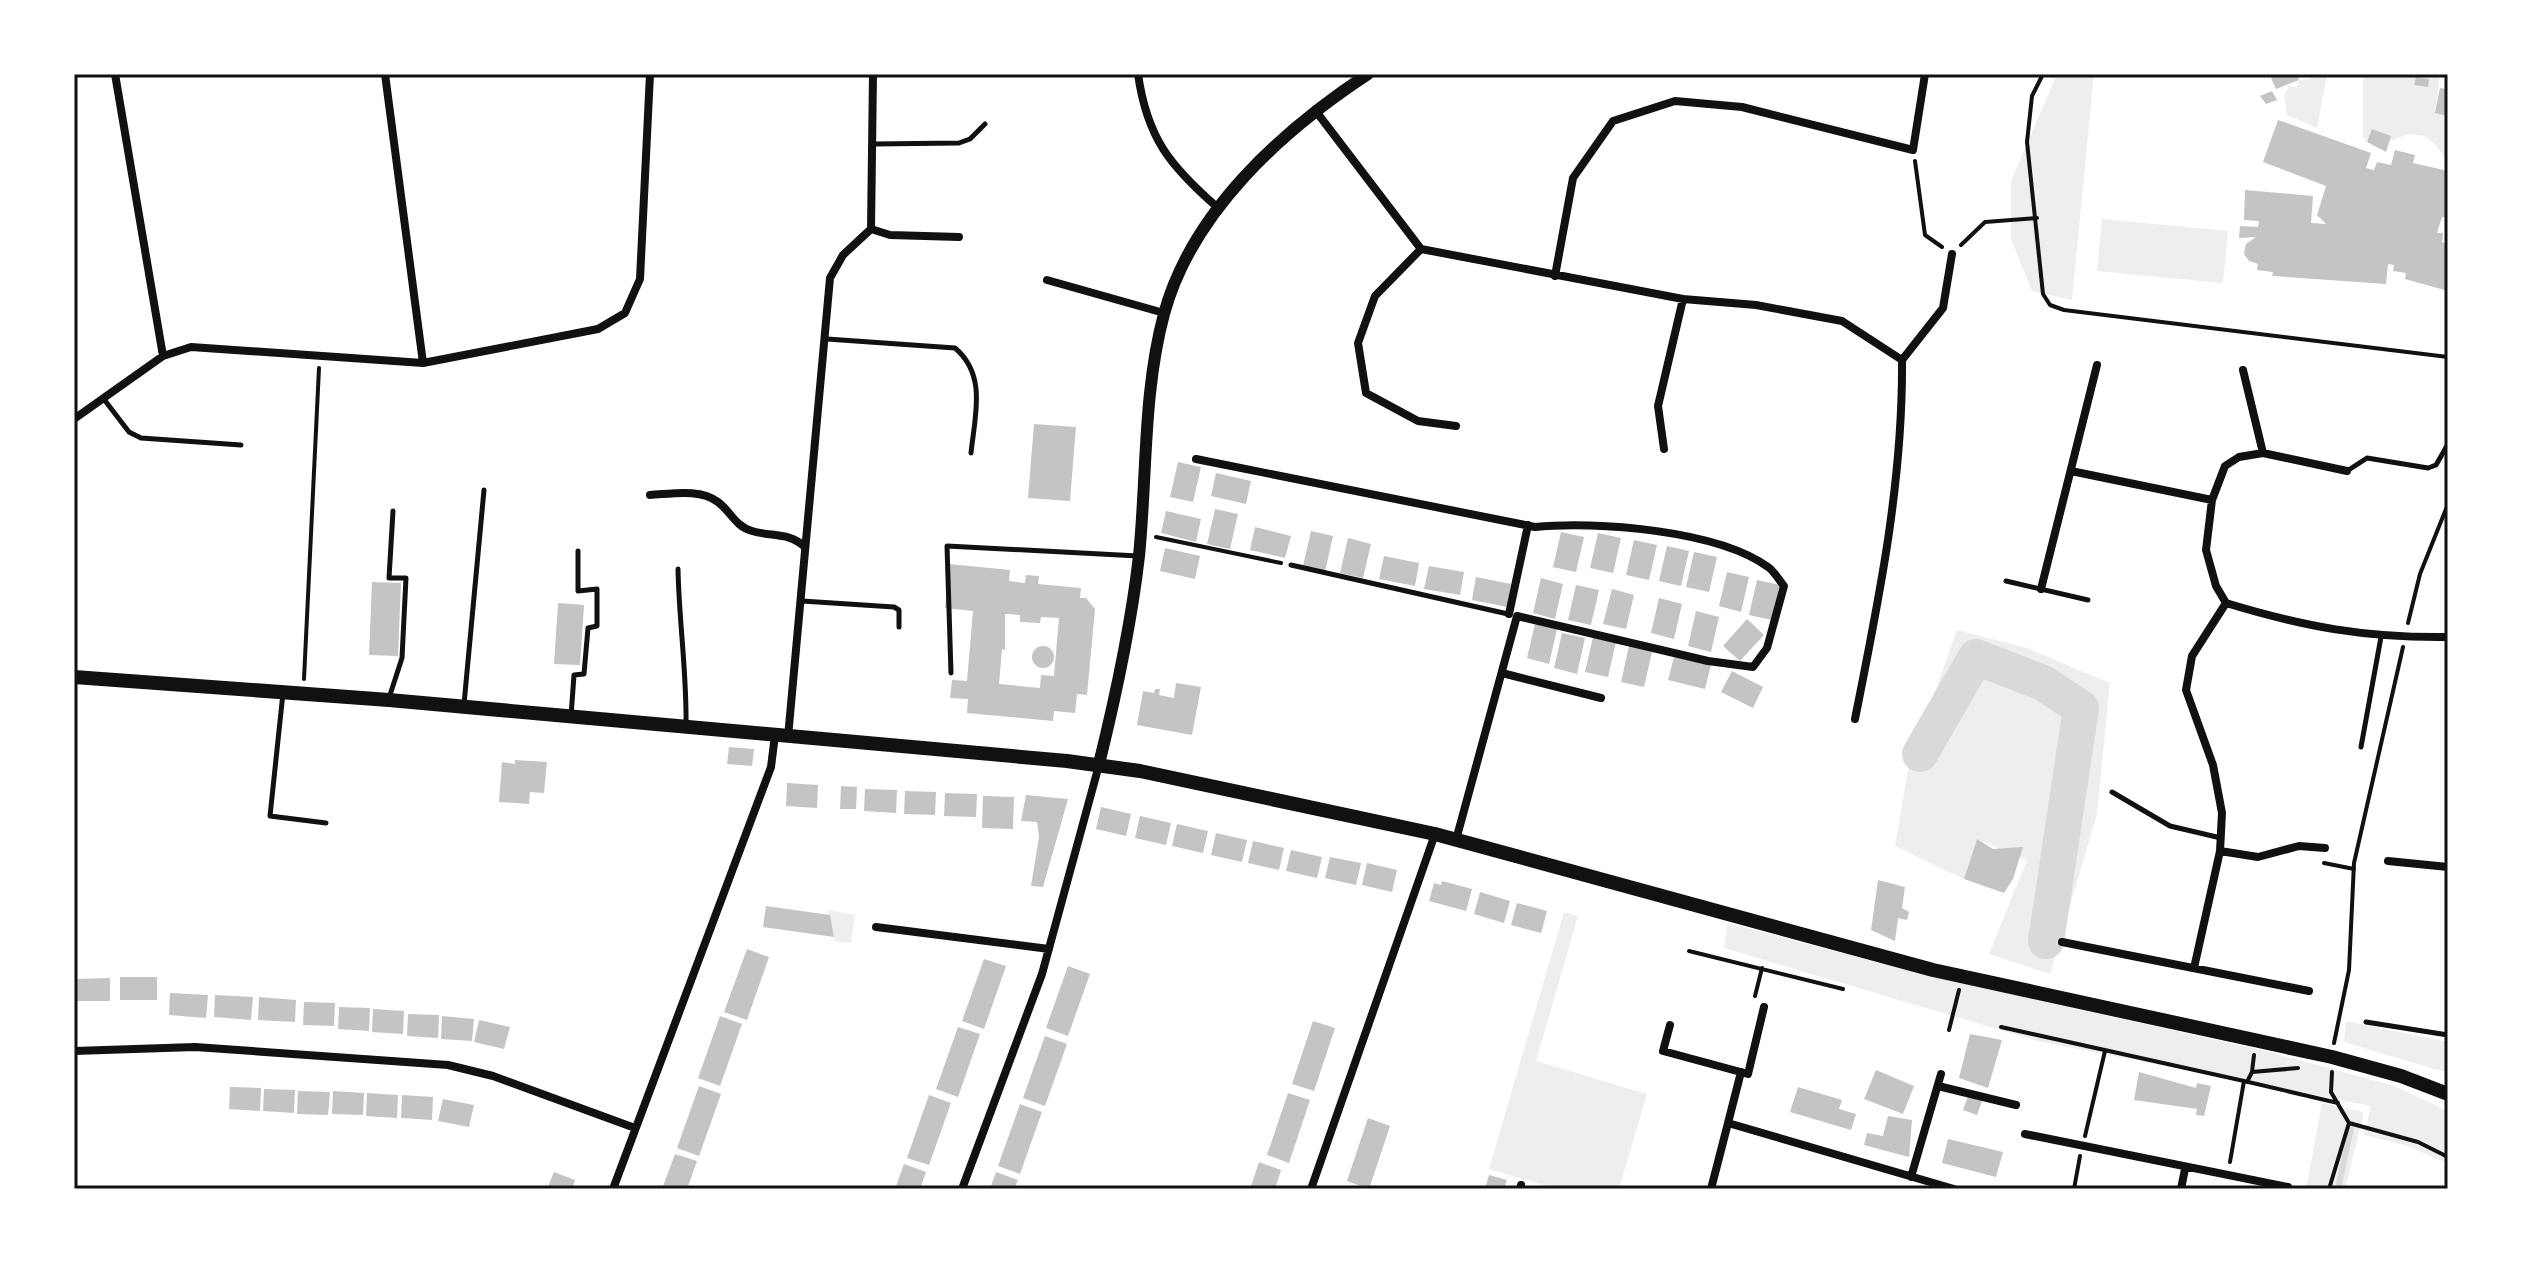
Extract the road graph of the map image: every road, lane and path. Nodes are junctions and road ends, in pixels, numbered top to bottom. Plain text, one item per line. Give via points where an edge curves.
1 (115, 74) edge
2 (385, 74) edge
3 (650, 74) edge
4 (873, 74) edge
5 (1138, 74) edge
6 (1368, 74) edge
7 (1925, 74) edge
8 (2043, 74) edge
9 (1314, 109) junction
10 (985, 124) dead end
11 (872, 144) junction
12 (1913, 150) junction
13 (1217, 207) junction
14 (2037, 218) junction
15 (871, 229) junction
16 (959, 237) dead end
17 (1421, 249) junction
18 (1952, 254) junction
19 (1555, 276) junction
20 (1047, 280) dead end
21 (1683, 299) junction
22 (1164, 313) junction
23 (827, 339) junction
24 (163, 356) junction
25 (320, 356) junction
26 (2448, 357) edge
27 (1902, 360) junction
28 (423, 363) junction
29 (2097, 365) dead end
30 (2243, 370) dead end
31 (102, 397) junction
32 (74, 419) edge
33 (1456, 426) dead end
34 (2448, 444) edge
35 (241, 445) dead end
36 (1664, 449) dead end
37 (971, 453) dead end
38 (2263, 453) junction
39 (1196, 459) dead end
40 (2071, 471) junction
41 (2347, 471) joint
42 (484, 490) dead end
43 (650, 495) dead end
44 (2212, 500) junction
45 (393, 511) dead end
46 (1528, 525) junction
47 (1140, 534) junction
48 (805, 547) junction
49 (578, 551) dead end
50 (1139, 556) junction
51 (1291, 565) joint
52 (678, 569) dead end
53 (2006, 581) dead end
54 (2041, 589) junction
55 (2088, 600) dead end
56 (802, 601) junction
57 (2226, 603) junction
58 (1513, 615) junction
59 (899, 627) dead end
60 (2381, 637) junction
61 (2448, 637) edge
62 (951, 673) dead end
63 (1502, 673) junction
64 (74, 677) edge
65 (283, 692) junction
66 (303, 693) junction
67 (1601, 698) dead end
68 (389, 700) junction
69 (463, 707) junction
70 (571, 717) junction
71 (1855, 719) dead end
72 (686, 727) junction
73 (782, 736) junction
74 (2361, 747) dead end
75 (1099, 764) junction
76 (2112, 792) dead end
77 (326, 823) dead end
78 (1435, 834) junction
79 (2221, 838) junction
80 (1456, 840) junction
81 (2325, 848) joint
82 (2220, 851) junction
83 (2388, 861) dead end
84 (2448, 867) edge
85 (2354, 869) dead end
86 (876, 927) dead end
87 (2062, 942) dead end
88 (1049, 949) junction
89 (1689, 951) dead end
90 (1762, 968) junction
91 (2194, 968) junction
92 (1963, 976) junction
93 (1843, 989) dead end
94 (2309, 991) dead end
95 (1764, 1007) joint
96 (2366, 1022) dead end
97 (1670, 1025) dead end
98 (2001, 1027) dead end
99 (1949, 1030) dead end
100 (2448, 1035) edge
101 (2105, 1050) junction
102 (74, 1051) edge
103 (2301, 1068) dead end
104 (1741, 1072) junction
105 (1941, 1074) dead end
106 (2246, 1082) junction
107 (1938, 1086) junction
108 (2448, 1094) edge
109 (2338, 1103) dead end
110 (2016, 1105) dead end
111 (1728, 1123) junction
112 (2349, 1123) dead end
113 (635, 1128) junction
114 (2025, 1134) dead end
115 (2082, 1147) junction
116 (2185, 1169) junction
117 (2227, 1176) junction
118 (1911, 1177) junction
119 (2288, 1187) dead end
120 (613, 1189) edge
121 (962, 1189) edge
122 (1311, 1189) edge
123 (1711, 1189) edge
124 (1954, 1189) edge
125 (2074, 1189) edge
126 (2181, 1189) edge
127 (2329, 1189) edge

1 - 24 street
2 - 28 street
3 - 28 street via 640,279 625,313 598,329
4 - 11 street
5 - 13 street via 1142,105 1158,146
6 - 9 street
7 - 12 street
8 - 14 path via 2032,96 2027,142
9 - 13 street
9 - 17 street
10 - 11 lane via 959,143
11 - 15 street
12 - 18 path via 1925,235
12 - 19 street via 1742,107 1675,101 1613,121 1573,178
13 - 22 street
14 - 18 path via 1985,222
14 - 26 path via 2043,294 2050,305 2064,310
15 - 16 street via 890,235
15 - 23 street via 835,265
17 - 19 street
17 - 33 street via 1375,296 1358,343 1366,393 1418,421
18 - 27 street via 1943,308
19 - 21 street
20 - 22 street
21 - 27 street via 1756,305 1842,321
21 - 36 street via 1658,406
22 - 47 street via 1148,417
23 - 37 lane via 955,348 968,358 977,380
23 - 48 street
24 - 25 street via 191,347
24 - 31 street
25 - 28 street
25 - 66 path
27 - 71 street via 1903,431 1890,540
29 - 40 street
30 - 38 street
31 - 32 street
31 - 35 lane via 129,432 141,438
34 - 41 lane via 2436,465 2428,468 2367,458
38 - 41 street
38 - 44 street via 2225,466
39 - 46 street
40 - 44 street
40 - 54 street
42 - 69 lane
43 - 48 street via 699,494 719,503 736,524 789,536
44 - 57 street via 2206,550
45 - 68 lane via 389,578 406,578 402,658
46 - 58 street
46 - 58 street via 1626,527 1714,543 1769,567 1784,586 1767,648 1753,667
47 - 50 street
47 - 51 path
48 - 56 street
49 - 70 lane via 578,591 597,589 597,626 588,628 584,674 574,675
50 - 62 lane via 947,546
50 - 75 street via 1129,635
51 - 58 lane
52 - 72 lane
53 - 54 lane
54 - 55 lane
56 - 59 lane via 894,607 899,610
56 - 73 street
57 - 60 street via 2290,622
57 - 79 street via 2192,656 2186,690 2213,765
58 - 63 street
60 - 61 street
60 - 74 lane
63 - 67 street
63 - 80 street
64 - 65 main road
65 - 66 main road
65 - 77 lane via 270,816
66 - 68 main road
68 - 69 main road
69 - 70 main road
70 - 72 main road
72 - 73 main road
73 - 75 main road
73 - 113 street
75 - 78 main road
75 - 88 street
76 - 79 lane via 2170,826
78 - 80 main road
78 - 122 street
79 - 82 street
80 - 92 main road
81 - 82 street via 2299,846 2258,857
81 - 85 path via 2324,863
82 - 91 street
83 - 84 street
86 - 88 street
87 - 91 street
88 - 121 street
89 - 90 path
90 - 93 path
90 - 95 path via 1753,1004
91 - 94 street
92 - 99 path
92 - 108 main road via 2332,1057
95 - 104 street via 1748,1074
96 - 100 lane
97 - 104 street via 1663,1051
98 - 101 path
101 - 106 path
101 - 115 path
102 - 113 street via 195,1047 448,1065
103 - 106 path via 2252,1072
104 - 111 street
105 - 107 street
106 - 109 path
106 - 117 path
107 - 110 street
107 - 118 street
111 - 118 street
111 - 123 street
112 - 127 path
113 - 120 street
114 - 115 street
115 - 116 street
115 - 125 path
116 - 117 street
116 - 126 street
117 - 119 street
118 - 124 street

